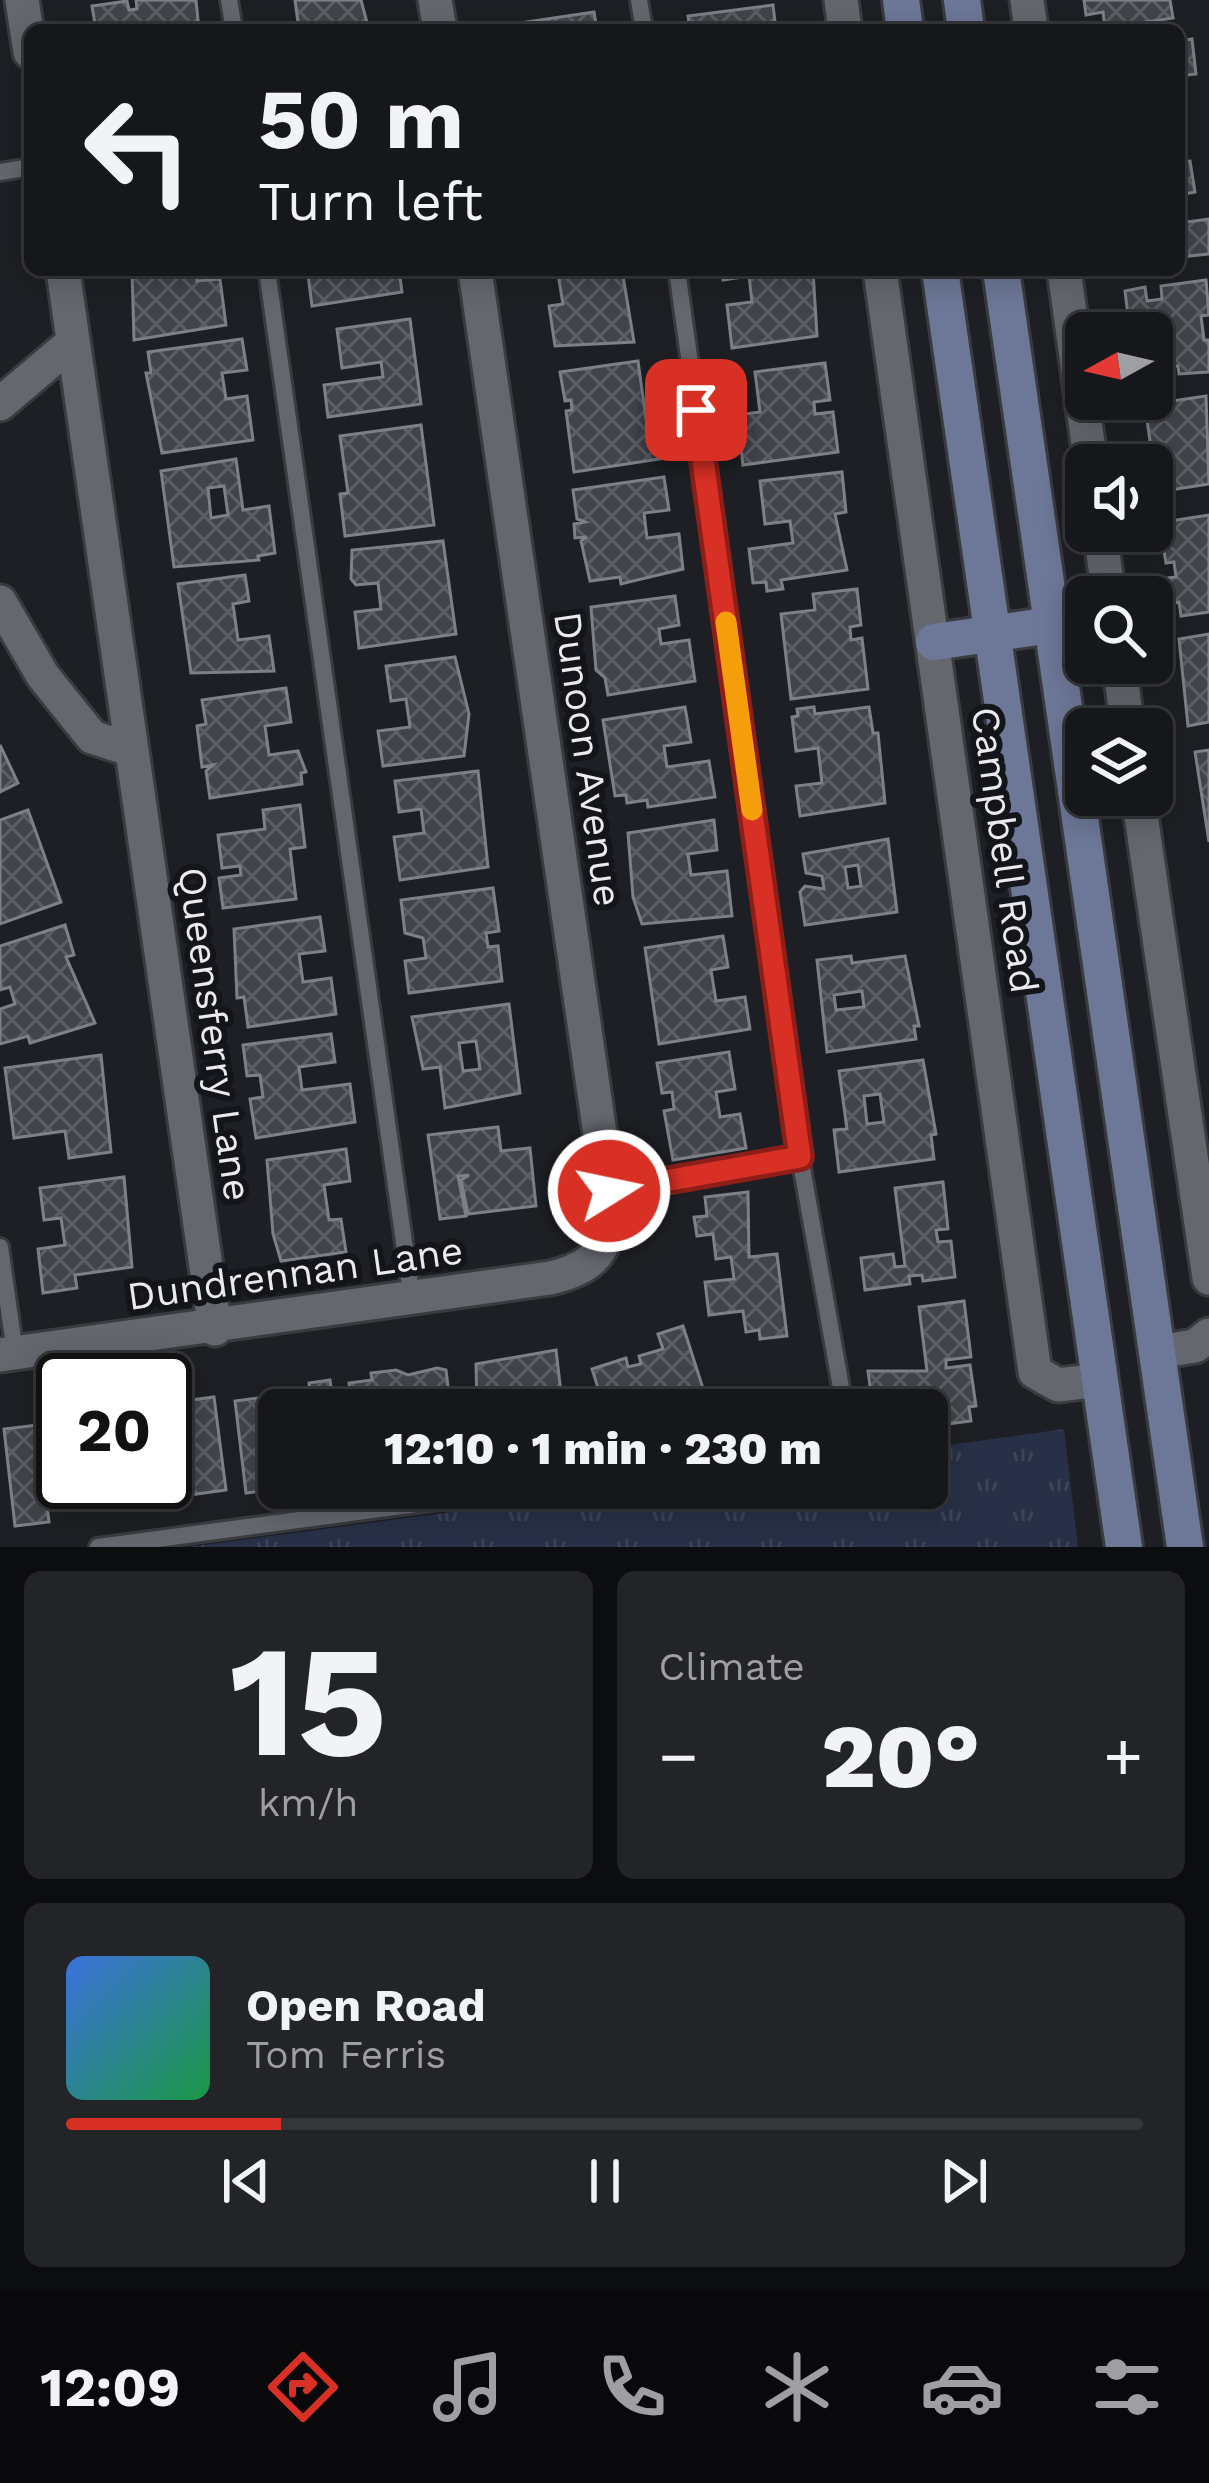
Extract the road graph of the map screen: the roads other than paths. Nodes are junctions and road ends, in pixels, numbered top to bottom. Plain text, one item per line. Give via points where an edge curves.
1 (63, 276) edge
2 (268, 276) edge
3 (476, 276) edge
4 (678, 276) edge
5 (881, 276) edge
6 (941, 276) edge
7 (1002, 276) edge
8 (1065, 276) edge
9 (74, 342) junction
10 (0, 404) edge
11 (1088, 444) edge
12 (1065, 601) edge
13 (0, 602) edge
14 (1065, 623) edge
15 (992, 633) junction
16 (934, 642) junction
17 (1076, 684) edge
18 (132, 750) junction
19 (1141, 816) edge
20 (800, 1157) junction
21 (609, 1191) junction
22 (0, 1246) edge
23 (598, 1258) joint
24 (1209, 1278) edge
25 (412, 1299) junction
26 (215, 1329) junction
27 (1209, 1334) edge
28 (1157, 1352) junction
29 (8, 1354) edge
30 (1100, 1380) junction
31 (841, 1389) edge
32 (380, 1509) edge
33 (98, 1547) edge
34 (1124, 1547) edge
35 (1185, 1547) edge

1 - 9 street, Queensferry Lane
2 - 25 lane
3 - 21 street, Dunoon Avenue
4 - 20 lane
5 - 16 street, Campbell Road
6 - 15 main road, Campbell Road
7 - 12 main road, Campbell Road
8 - 11 street
9 - 10 street
9 - 18 street, Queensferry Lane
13 - 18 street via 43,676 92,737
14 - 15 main road
15 - 16 main road
15 - 30 main road, Campbell Road
16 - 30 street, Campbell Road via 1035,1372 1058,1385
17 - 28 main road, Campbell Road
18 - 26 street, Queensferry Lane
19 - 24 street
20 - 21 lane
20 - 31 lane
21 - 23 street, Dunoon Avenue via 612,1216
22 - 29 lane
23 - 25 street, Dundrennan Lane via 550,1278
25 - 26 street, Dundrennan Lane
26 - 29 street, Dundrennan Lane
27 - 28 street via 1195,1346
28 - 35 main road, Campbell Road
30 - 34 main road, Campbell Road
32 - 33 lane

